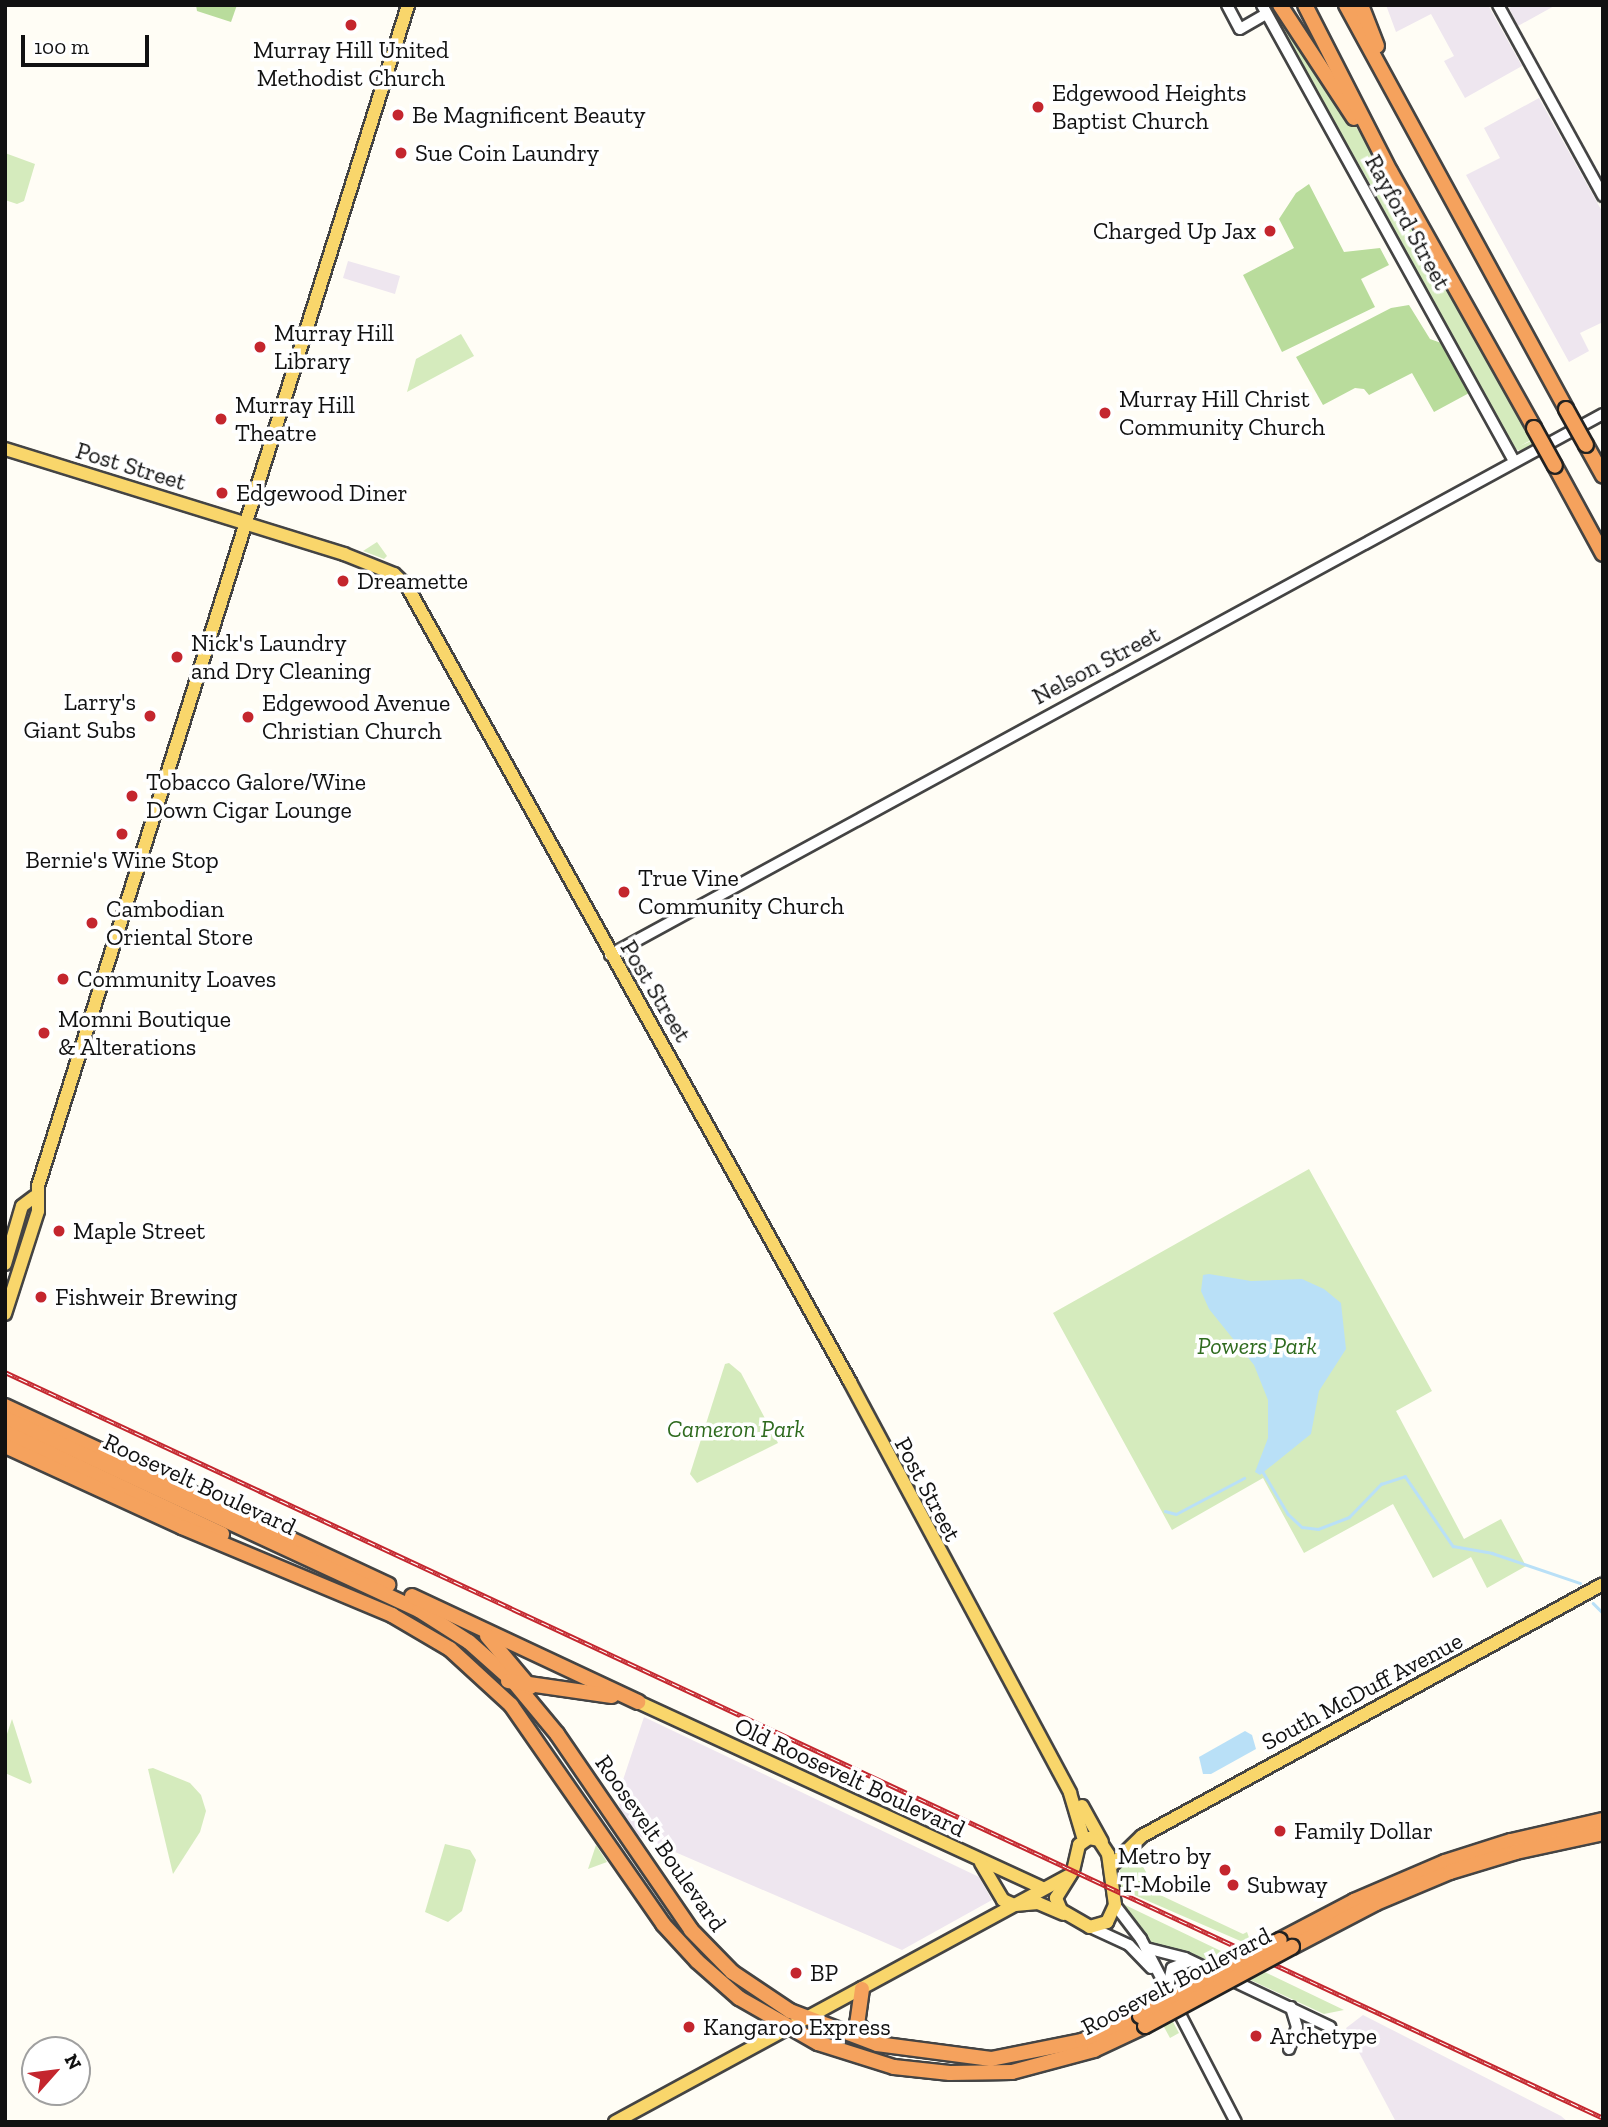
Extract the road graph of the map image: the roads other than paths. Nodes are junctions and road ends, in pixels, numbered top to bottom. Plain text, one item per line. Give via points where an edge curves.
1 (408, 5) edge
2 (1227, 5) edge
3 (1280, 5) edge
4 (1305, 5) edge
5 (1346, 5) edge
6 (1361, 5) edge
7 (1498, 5) edge
8 (1264, 10) edge
9 (1390, 171) junction
10 (1439, 177) junction
11 (1603, 196) edge
12 (1603, 414) edge
13 (5, 449) edge
14 (1514, 461) junction
15 (1603, 476) edge
16 (245, 524) junction
17 (1603, 554) edge
18 (610, 955) junction
19 (34, 1197) junction
20 (5, 1264) edge
21 (5, 1314) edge
22 (5, 1406) edge
23 (5, 1418) edge
24 (5, 1432) edge
25 (5, 1446) edge
26 (320, 1583) junction
27 (1603, 1584) edge
28 (474, 1625) junction
29 (471, 1666) junction
30 (519, 1681) junction
31 (638, 1702) junction
32 (1070, 1793) junction
33 (1603, 1821) edge
34 (1603, 1833) edge
35 (1142, 1836) junction
36 (1084, 1840) junction
37 (1103, 1844) junction
38 (979, 1861) junction
39 (1111, 1866) junction
40 (1069, 1875) junction
41 (1044, 1887) junction
42 (1014, 1905) junction
43 (1115, 1905) junction
44 (1069, 1916) junction
45 (1090, 1927) junction
46 (1286, 1944) junction
47 (1146, 1948) junction
48 (1190, 1961) junction
49 (1155, 1972) junction
50 (863, 1989) junction
51 (1167, 1994) junction
52 (1290, 2007) junction
53 (806, 2019) junction
54 (1142, 2021) junction
55 (1330, 2026) dead end
56 (789, 2028) junction
57 (877, 2045) junction
58 (1289, 2049) dead end
59 (615, 2122) edge
60 (1236, 2122) edge

1 - 16 main road
2 - 8 street via 1240,29
3 - 9 highway
4 - 9 highway
5 - 10 highway
6 - 10 highway
7 - 11 street
8 - 14 street, Rayford Street
9 - 17 highway, bridge
10 - 15 highway, bridge
12 - 14 street, Nelson Street
13 - 16 main road, Post Street
14 - 18 street, Nelson Street
16 - 18 main road, Post Street via 381,568 407,586
16 - 19 main road
18 - 32 main road, Post Street via 738,1177
19 - 20 main road via 22,1206
19 - 21 main road via 38,1211
22 - 28 highway
23 - 30 highway, Roosevelt Boulevard via 419,1610
24 - 26 highway
25 - 26 highway via 182,1527
26 - 29 highway, Roosevelt Boulevard via 391,1615
27 - 35 main road, South McDuff Avenue
28 - 30 highway
28 - 31 highway
29 - 30 highway
29 - 56 highway, Roosevelt Boulevard via 538,1738 663,1924 725,1986
30 - 31 highway
30 - 53 highway, Roosevelt Boulevard via 691,1930 732,1972
31 - 38 main road, Old Roosevelt Boulevard
32 - 36 main road, Post Street
32 - 37 main road, Post Street
33 - 46 highway, Roosevelt Boulevard via 1511,1841 1445,1862 1354,1901
34 - 46 highway, Roosevelt Boulevard via 1516,1852 1438,1877
35 - 37 main road, South McDuff Avenue
35 - 39 main road, South McDuff Avenue
36 - 37 main road via 1093,1837
36 - 40 main road
37 - 39 main road, Post Street
38 - 41 main road, Old Roosevelt Boulevard
38 - 42 main road via 1003,1900
39 - 43 main road, Post Street
40 - 41 main road
40 - 44 main road via 1056,1894 1061,1910
41 - 42 main road
42 - 44 main road via 1038,1903
42 - 50 main road
43 - 45 main road via 1107,1922
43 - 47 street
44 - 45 main road
45 - 49 street via 1125,1943
46 - 54 highway, Roosevelt Boulevard, bridge
47 - 48 street
47 - 49 street
48 - 51 street via 1172,1968
48 - 52 street
49 - 51 street
50 - 53 main road
50 - 57 highway via 856,2006 857,2023
51 - 60 street
52 - 55 street
52 - 58 street via 1297,2026
53 - 56 main road
53 - 57 highway, Roosevelt Boulevard
54 - 56 highway, Roosevelt Boulevard via 1063,2060 1012,2072 978,2073 894,2067 818,2043
54 - 57 highway, Roosevelt Boulevard via 1082,2041 991,2059
56 - 59 main road

